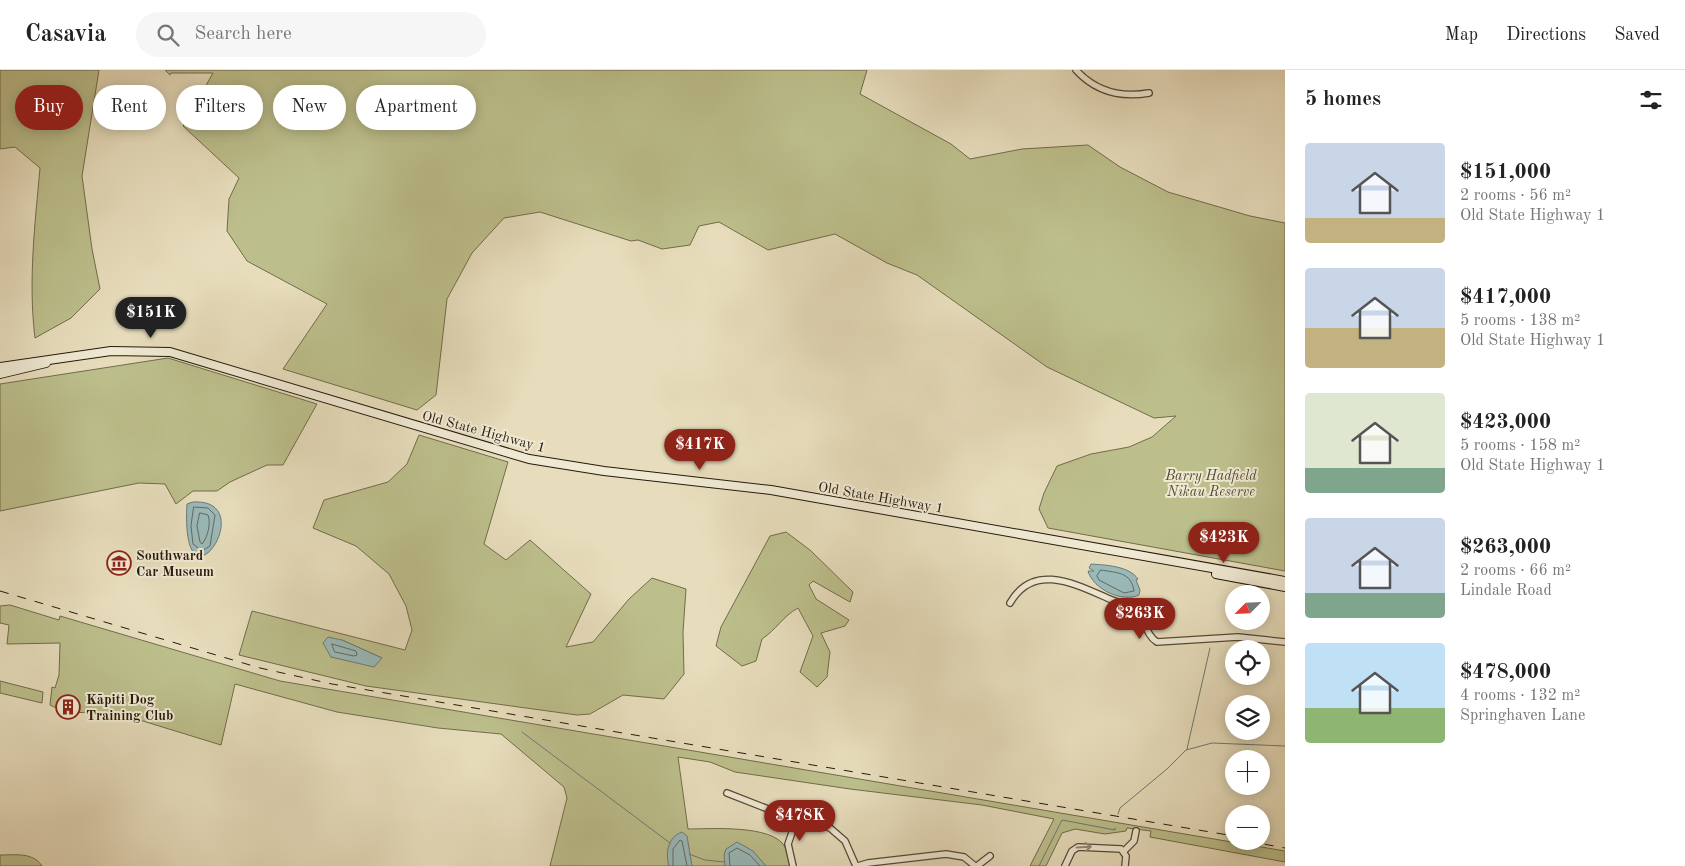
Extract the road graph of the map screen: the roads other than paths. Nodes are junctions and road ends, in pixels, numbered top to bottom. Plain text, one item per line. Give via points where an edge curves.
1 (1076, 70) edge
2 (1149, 93) dead end
3 (79, 354) junction
4 (0, 367) edge
5 (0, 374) edge
6 (1184, 564) junction
7 (1250, 575) junction
8 (1285, 577) edge
9 (1285, 581) edge
10 (1285, 588) edge
11 (1010, 603) dead end
12 (1285, 642) edge
13 (727, 793) dead end
14 (797, 818) junction
15 (1136, 832) dead end
16 (1124, 851) junction
17 (990, 856) dead end
18 (793, 866) edge
19 (857, 866) edge
20 (976, 866) edge
21 (1064, 866) edge
22 (1125, 866) edge

1 - 2 street via 1087,82 1109,92 1134,96
3 - 4 main road, Old State Highway 1
3 - 5 main road, Old State Highway 1
3 - 6 main road, Old State Highway 1 via 170,352 529,459 771,490
6 - 7 main road, Old State Highway 1
6 - 10 main road, Old State Highway 1
7 - 8 main road
7 - 9 main road, Old State Highway 1
11 - 12 street via 1028,582 1050,579 1079,586 1132,607 1157,642 1238,637
13 - 14 street
14 - 18 street via 788,844
14 - 19 street via 837,832
15 - 16 street via 1134,841
21 -> 16 street via 1072,851 1080,846
16 - 22 street
17 - 20 street
19 - 20 street via 946,854 964,857

